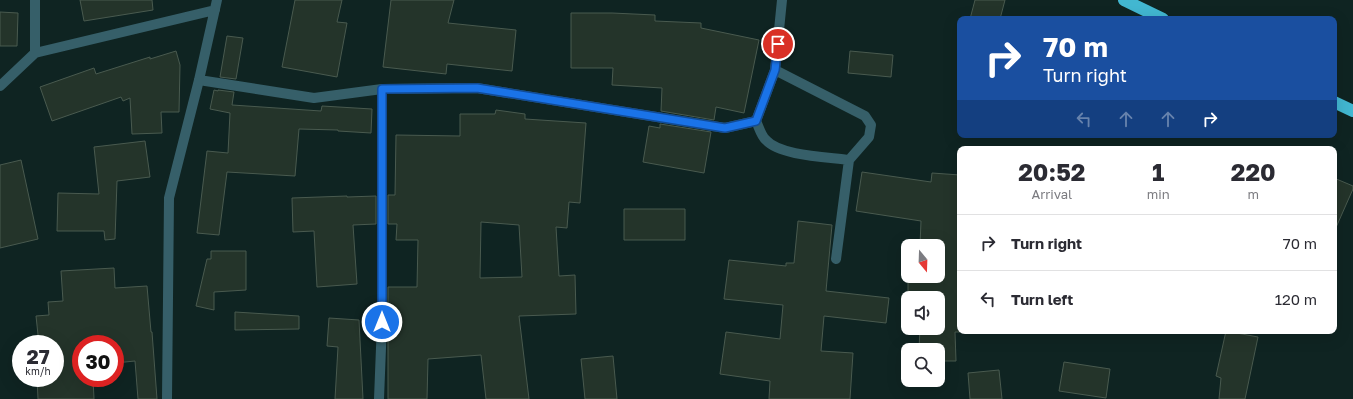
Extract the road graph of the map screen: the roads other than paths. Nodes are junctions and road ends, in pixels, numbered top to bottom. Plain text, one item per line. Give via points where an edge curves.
1 (36, 0) edge
2 (782, 0) edge
3 (1124, 0) edge
4 (216, 5) edge
5 (1156, 16) edge
6 (34, 53) junction
7 (775, 70) junction
8 (199, 80) junction
9 (0, 86) edge
10 (382, 89) junction
11 (1337, 103) edge
12 (1353, 111) edge
13 (756, 121) junction
14 (849, 160) junction
15 (836, 259) dead end
16 (167, 399) edge
17 (379, 399) edge

1 - 6 street
2 - 7 street
3 - 5 highway
4 - 6 street
4 - 8 street
6 - 9 street
7 - 13 street
7 - 14 street via 865,116 871,125 869,137
8 - 10 street via 314,98
8 - 16 street via 169,198
10 - 13 street via 477,88 725,128
10 - 17 street via 382,322
11 - 12 highway
13 - 14 street via 765,140 784,151
14 - 15 street

